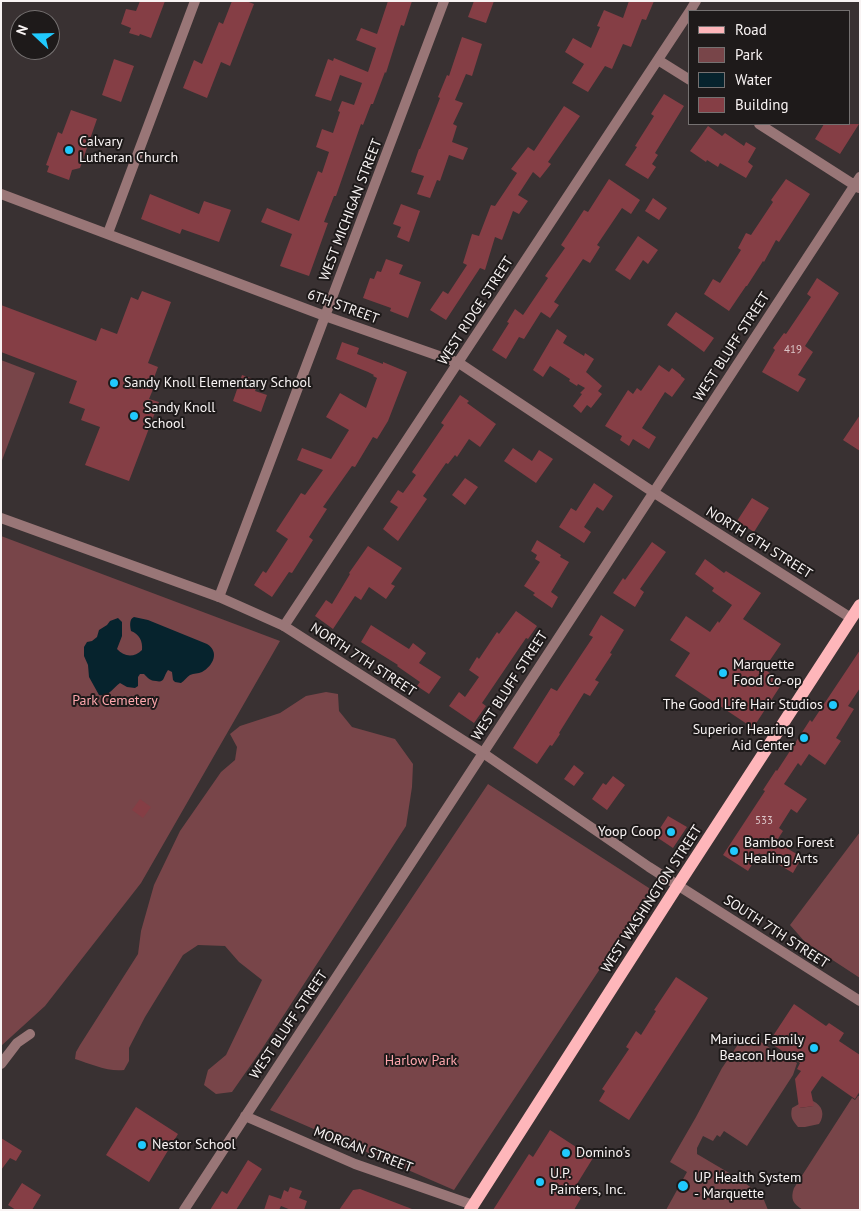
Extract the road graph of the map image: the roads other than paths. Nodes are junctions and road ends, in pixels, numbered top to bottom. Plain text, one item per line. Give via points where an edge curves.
1 (195, 1) edge
2 (444, 1) edge
3 (688, 14) edge
4 (658, 60) junction
5 (688, 79) edge
6 (761, 125) edge
7 (858, 183) edge
8 (1, 194) edge
9 (108, 233) junction
10 (325, 316) junction
11 (459, 363) junction
12 (652, 492) junction
13 (1, 518) edge
14 (219, 597) junction
15 (860, 605) edge
16 (851, 618) junction
17 (284, 626) junction
18 (483, 753) junction
19 (678, 885) junction
20 (860, 1001) edge
21 (30, 1034) dead end
22 (1, 1064) edge
23 (245, 1116) junction
24 (472, 1207) edge
25 (184, 1210) edge

1 - 9 street
2 - 10 street, WEST MICHIGAN STREET
3 - 4 street, WEST RIDGE STREET
4 - 5 street
4 - 11 street, WEST RIDGE STREET
6 - 7 street
7 - 12 street, WEST BLUFF STREET
8 - 9 street, 6TH STREET
9 - 10 street, 6TH STREET
10 - 11 street, 6TH STREET
10 - 14 street, WEST MICHIGAN STREET
11 - 12 street, 6TH STREET
11 - 17 street, WEST RIDGE STREET
12 - 16 street, NORTH 6TH STREET
12 - 18 street, WEST BLUFF STREET
13 - 14 street, NORTH 7TH STREET
14 - 17 street, NORTH 7TH STREET
15 - 16 main road, WEST WASHINGTON STREET
16 - 19 main road, WEST WASHINGTON STREET
17 - 18 street, NORTH 7TH STREET
18 - 19 street, NORTH 7TH STREET
18 - 23 street, WEST BLUFF STREET
19 - 20 street, SOUTH 7TH STREET
19 - 24 main road, WEST WASHINGTON STREET
21 - 22 street via 17,1043
23 - 24 street, MORGAN STREET via 355,1164
23 - 25 street, WEST BLUFF STREET

